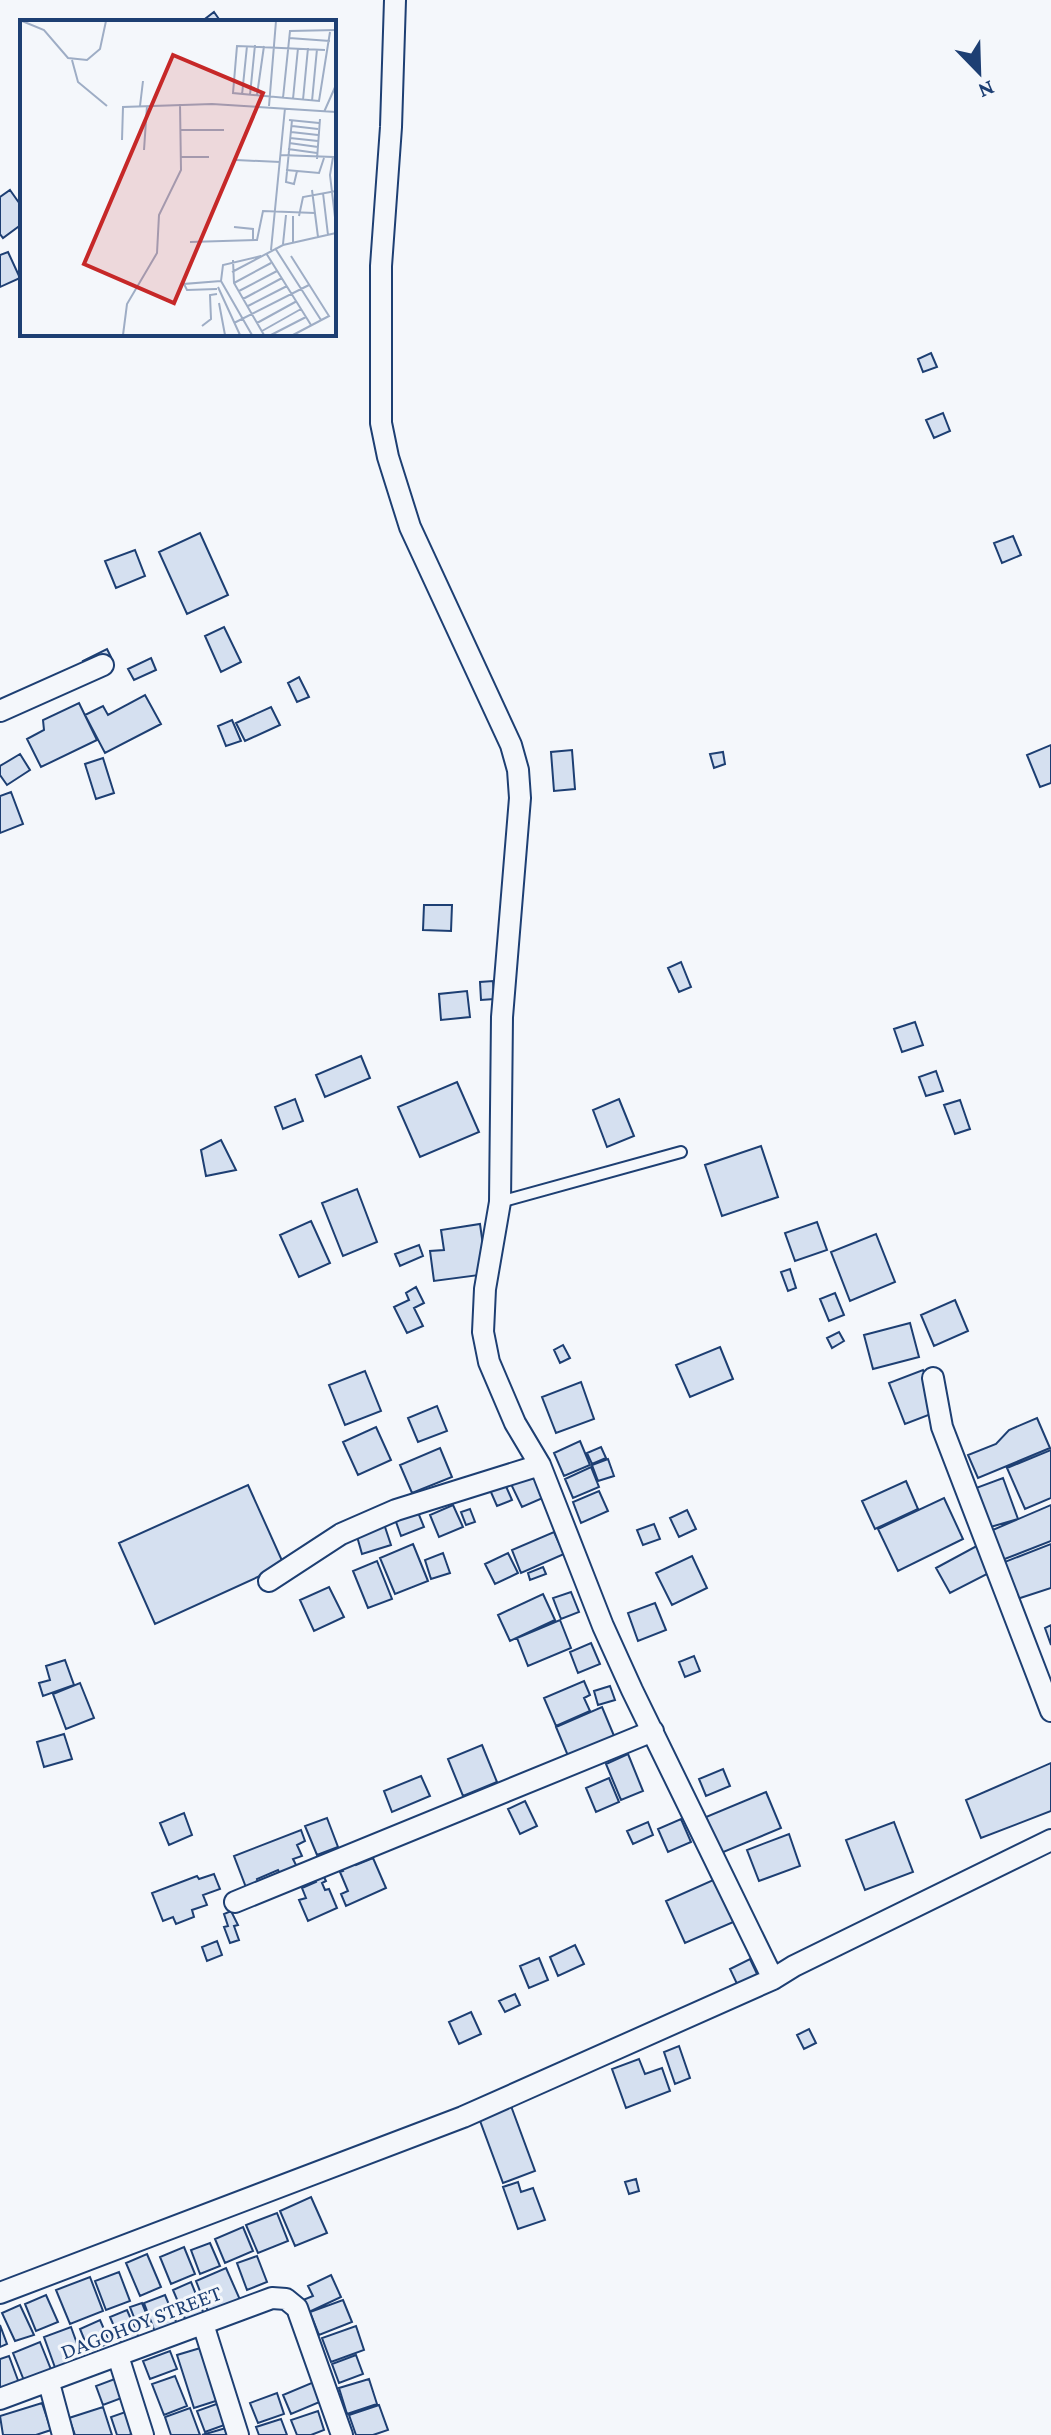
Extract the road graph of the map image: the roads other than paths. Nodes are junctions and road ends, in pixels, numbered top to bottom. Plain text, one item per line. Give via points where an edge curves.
1 (395, 0) edge
2 (103, 665) dead end
3 (0, 711) edge
4 (681, 1152) dead end
5 (500, 1202) junction
6 (933, 1378) dead end
7 (540, 1465) junction
8 (269, 1581) dead end
9 (1051, 1711) edge
10 (653, 1731) junction
11 (1051, 1840) edge
12 (235, 1902) dead end
13 (773, 1979) junction
14 (0, 2293) edge
15 (203, 2324) junction
16 (118, 2356) junction
17 (49, 2383) junction
18 (0, 2399) edge
19 (63, 2435) edge
20 (143, 2435) edge
21 (238, 2435) edge
22 (342, 2435) edge

1 - 5 street via 381,266 381,423 410,527 518,770 502,1017
2 - 3 street
4 - 5 lane
5 - 7 street via 483,1332 499,1386
6 - 9 street via 942,1427
7 - 8 street via 396,1510 341,1534
7 - 10 street via 603,1626
10 - 12 street
10 - 13 street
11 - 13 street
13 - 14 street via 463,2117
15 - 16 street, DAGOHOY STREET
15 - 21 street
15 - 22 street, DAGOHOY STREET via 272,2298 286,2299 297,2308
16 - 17 street, DAGOHOY STREET
16 - 20 street
17 - 18 street, DAGOHOY STREET
17 - 19 street

